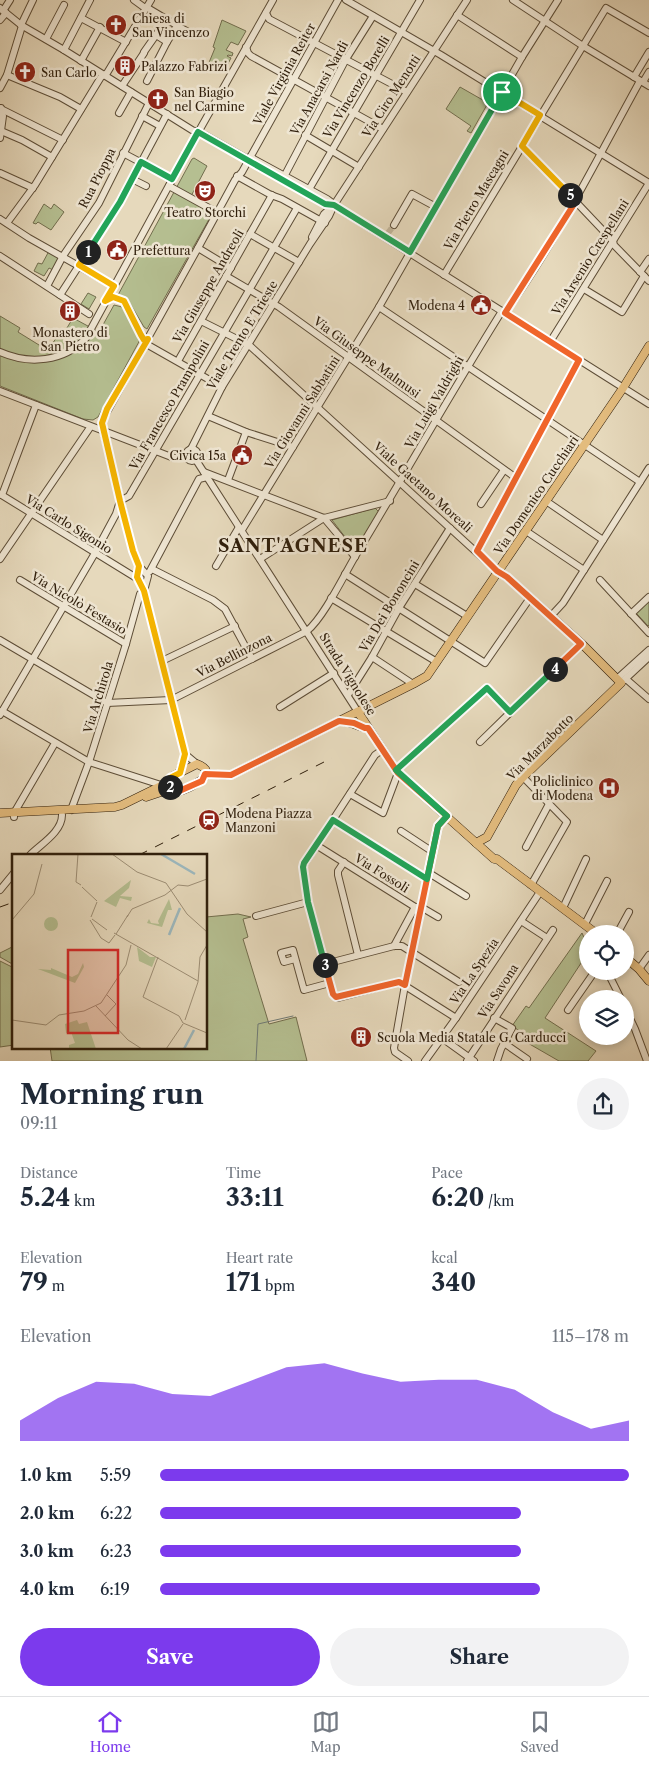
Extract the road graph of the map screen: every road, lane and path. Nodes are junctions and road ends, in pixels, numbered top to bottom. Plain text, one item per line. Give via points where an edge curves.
1 (10, 0) edge
2 (34, 0) edge
3 (90, 0) edge
4 (134, 0) edge
5 (151, 0) edge
6 (273, 0) edge
7 (338, 0) edge
8 (346, 0) edge
9 (420, 0) edge
10 (467, 0) edge
11 (512, 0) edge
12 (554, 0) edge
13 (558, 0) edge
14 (66, 2) edge
15 (146, 7) junction
16 (3, 11) edge
17 (266, 13) junction
18 (457, 15) junction
19 (373, 16) junction
20 (81, 18) junction
21 (166, 19) junction
22 (0, 20) edge
23 (544, 20) junction
24 (21, 25) junction
25 (177, 26) junction
26 (100, 27) junction
27 (188, 32) dead end
28 (402, 32) junction
29 (649, 33) edge
30 (156, 35) junction
31 (46, 39) junction
32 (126, 42) junction
33 (167, 42) junction
34 (314, 42) junction
35 (583, 46) junction
36 (246, 47) junction
37 (64, 50) junction
38 (434, 51) junction
39 (649, 52) edge
40 (522, 57) junction
41 (346, 59) junction
42 (81, 60) junction
43 (649, 72) edge
44 (7, 75) junction
45 (105, 75) junction
46 (376, 75) junction
47 (294, 79) junction
48 (146, 81) dead end
49 (642, 82) edge
50 (122, 86) junction
51 (0, 88) edge
52 (131, 92) junction
53 (407, 92) junction
54 (502, 92) junction
55 (325, 98) junction
56 (149, 103) junction
57 (1, 108) edge
58 (81, 109) junction
59 (119, 113) dead end
60 (353, 113) junction
61 (167, 114) junction
62 (540, 115) junction
63 (142, 116) junction
64 (160, 126) junction
65 (383, 129) junction
66 (195, 130) junction
67 (1, 131) junction
68 (305, 135) junction
69 (0, 138) edge
70 (62, 140) junction
71 (522, 146) junction
72 (331, 151) junction
73 (123, 153) junction
74 (600, 154) junction
75 (52, 157) junction
76 (249, 158) junction
77 (141, 162) junction
78 (359, 167) junction
79 (0, 173) edge
80 (286, 173) dead end
81 (238, 176) junction
82 (172, 179) junction
83 (132, 180) junction
84 (649, 183) edge
85 (146, 186) dead end
86 (168, 186) junction
87 (311, 186) dead end
88 (33, 188) junction
89 (272, 196) junction
90 (576, 201) junction
91 (334, 205) junction
92 (436, 207) junction
93 (297, 208) junction
94 (218, 213) junction
95 (0, 219) edge
96 (322, 222) junction
97 (7, 223) junction
98 (394, 224) tunnel mouth
99 (250, 234) junction
100 (613, 241) junction
101 (198, 248) junction
102 (274, 248) junction
103 (410, 252) junction
104 (0, 256) edge
105 (63, 256) junction
106 (649, 259) edge
107 (299, 262) junction
108 (79, 265) junction
109 (231, 268) junction
110 (444, 275) junction
111 (226, 276) junction
112 (645, 277) edge
113 (47, 286) junction
114 (114, 286) junction
115 (584, 288) junction
116 (250, 290) junction
117 (60, 295) junction
118 (105, 301) junction
119 (274, 303) junction
120 (378, 308) junction
121 (503, 312) junction
122 (89, 314) dead end
123 (201, 320) junction
124 (224, 333) junction
125 (148, 340) junction
126 (550, 342) junction
127 (249, 345) junction
128 (649, 346) edge
129 (0, 352) edge
130 (348, 358) junction
131 (579, 360) junction
132 (178, 361) junction
133 (467, 367) junction
134 (201, 374) junction
135 (222, 387) junction
136 (623, 388) junction
137 (0, 392) edge
138 (36, 404) junction
139 (649, 404) edge
140 (318, 406) junction
141 (208, 416) junction
142 (437, 420) junction
143 (547, 421) junction
144 (89, 429) dead end
145 (102, 430) junction
146 (246, 432) junction
147 (584, 445) junction
148 (293, 447) junction
149 (155, 450) junction
150 (194, 451) junction
151 (187, 458) junction
152 (196, 460) junction
153 (649, 468) edge
154 (504, 470) junction
155 (205, 474) junction
156 (516, 478) junction
157 (228, 480) junction
158 (400, 482) junction
159 (640, 482) junction
160 (264, 494) junction
161 (1, 495) edge
162 (120, 501) junction
163 (390, 501) junction
164 (546, 501) junction
165 (481, 504) dead end
166 (31, 514) junction
167 (324, 518) junction
168 (241, 528) junction
169 (450, 528) junction
170 (526, 531) junction
171 (603, 540) junction
172 (477, 551) junction
173 (95, 553) junction
174 (355, 557) junction
175 (0, 559) edge
176 (260, 559) junction
177 (216, 566) dead end
178 (584, 570) junction
179 (497, 571) junction
180 (142, 574) junction
181 (345, 574) junction
182 (20, 580) dead end
183 (600, 580) dead end
184 (415, 584) junction
185 (144, 591) junction
186 (649, 597) edge
187 (331, 598) junction
188 (530, 598) junction
189 (63, 606) junction
190 (400, 608) junction
191 (631, 614) junction
192 (467, 616) junction
193 (551, 616) junction
194 (235, 626) junction
195 (307, 631) junction
196 (385, 631) junction
197 (648, 631) edge
198 (0, 640) edge
199 (451, 640) junction
200 (126, 644) junction
201 (581, 644) junction
202 (649, 650) edge
203 (372, 657) junction
204 (649, 657) edge
205 (32, 659) junction
206 (252, 660) junction
207 (162, 661) junction
208 (437, 662) junction
209 (334, 674) junction
210 (622, 680) junction
211 (413, 684) junction
212 (348, 695) junction
213 (171, 700) junction
214 (649, 700) edge
215 (108, 703) junction
216 (280, 707) dead end
217 (358, 712) junction
218 (510, 712) junction
219 (1, 713) edge
220 (339, 721) junction
221 (368, 728) junction
222 (480, 742) dead end
223 (55, 744) junction
224 (382, 750) junction
225 (185, 754) junction
226 (89, 762) junction
227 (198, 764) junction
228 (397, 771) junction
229 (180, 773) junction
230 (205, 774) junction
231 (522, 777) junction
232 (167, 785) junction
233 (350, 794) junction
234 (549, 804) junction
235 (72, 810) junction
236 (0, 814) edge
237 (14, 815) junction
238 (62, 815) junction
239 (447, 816) junction
240 (0, 818) edge
241 (333, 820) junction
242 (401, 832) dead end
243 (487, 837) junction
244 (476, 843) junction
245 (316, 845) junction
246 (526, 847) dead end
247 (433, 852) junction
248 (31, 854) edge
249 (497, 859) junction
250 (586, 859) dead end
251 (344, 862) junction
252 (12, 875) edge
253 (428, 876) junction
254 (607, 882) dead end
255 (531, 885) junction
256 (0, 890) edge
257 (540, 892) junction
258 (466, 896) dead end
259 (308, 902) junction
260 (418, 907) junction
261 (564, 908) junction
262 (629, 912) dead end
263 (256, 916) dead end
264 (438, 917) dead end
265 (521, 921) junction
266 (583, 925) edge
267 (590, 925) edge
268 (622, 925) edge
269 (552, 930) dead end
270 (547, 938) junction
271 (394, 946) junction
272 (413, 952) junction
273 (649, 955) edge
274 (358, 956) junction
275 (295, 959) dead end
276 (325, 964) junction
277 (634, 965) edge
278 (639, 970) junction
279 (589, 980) edge
280 (649, 981) edge
281 (459, 982) dead end
282 (330, 983) junction
283 (405, 985) junction
284 (568, 1010) dead end
285 (456, 1018) junction
286 (494, 1018) junction
287 (634, 1025) edge
288 (442, 1038) junction
289 (504, 1043) junction
290 (527, 1058) edge
291 (470, 1060) edge
292 (408, 1061) edge
293 (425, 1061) edge
294 (497, 1061) edge
295 (647, 1061) edge

1 - 16 street
2 - 24 street
3 - 20 street
4 - 15 street
5 - 15 street
6 - 17 street
7 - 34 street, Viale Virginia Reiter
8 - 19 street
9 - 28 street, Via Vincenzo Borelli
10 - 18 street, Via Ciro Menotti
11 - 23 street
12 - 23 street
13 - 23 street
14 - 31 street
15 - 21 street
15 - 32 street
16 - 22 street
16 - 24 street
17 - 34 street via 269,19
17 - 36 street
18 - 38 street, Via Ciro Menotti
18 - 40 street
19 - 28 street
19 - 41 street, Via Anacarsi Nardi
20 - 26 street
20 - 37 street
21 - 25 street
21 - 30 street
23 - 35 street
23 - 40 street, Via Giovanni Sabbatini
24 - 31 street
24 - 44 street
25 - 27 street
25 - 33 street
26 - 32 street
26 - 42 street
28 - 38 street
28 - 46 street, Via Vincenzo Borelli
29 - 35 street, Via Pietro Mascagni via 606,8
30 - 33 street
30 - 50 street
31 - 37 street
32 - 45 street
33 - 48 street
34 - 41 street
34 - 47 street, Viale Virginia Reiter
35 - 49 street
35 - 62 street, Via Pietro Mascagni
36 - 47 street via 251,56
36 - 66 street
37 - 42 street
38 - 53 street, Via Ciro Menotti
38 - 54 street
39 - 49 street
40 - 54 street, Via Giovanni Sabbatini
41 - 46 street
41 - 55 street, Via Anacarsi Nardi
42 - 45 street
43 - 49 street
44 - 51 street
44 - 58 street
45 - 50 street
45 - 58 street
46 - 53 street
46 - 60 street, Via Vincenzo Borelli
47 - 55 street
47 - 76 street, Viale Virginia Reiter
49 - 74 street, Via Luigi Valdrighi
50 - 52 street
52 - 56 street
52 - 59 street
53 - 65 street, Via Ciro Menotti
54 - 62 street
54 - 92 street, Via Giovanni Sabbatini
55 - 60 street
55 - 68 street, Via Anacarsi Nardi
56 - 61 street
56 - 63 street, Rua Pioppa
57 - 67 street
57 - 70 street
58 - 70 street
60 - 65 street
60 - 72 street, Via Vincenzo Borelli
61 - 64 street
61 - 66 street
62 - 71 street, Via Pietro Mascagni
62 - 74 street
63 - 64 street
63 - 73 street, Rua Pioppa
64 - 77 street
65 - 78 street, Via Ciro Menotti
66 - 76 street
66 - 82 street
67 - 69 street
67 - 75 street
68 - 72 street
68 - 80 street, Via Anacarsi Nardi
70 - 75 street
71 - 90 street
71 - 110 street, Via Pietro Mascagni
72 - 78 street
72 - 87 street, Via Vincenzo Borelli
73 - 77 street
73 - 105 street, Rua Pioppa via 99,203
74 - 84 street
74 - 90 street, Via Luigi Valdrighi
75 - 88 street
76 - 81 street, Viale Virginia Reiter
76 - 91 street via 325,204
77 - 82 street
77 - 83 street
78 - 91 street, Via Ciro Menotti
79 - 88 street
81 - 89 street
81 - 94 street, Viale Virginia Reiter
82 - 86 street
83 - 85 street
83 - 108 street
84 - 100 street, Via Arsenio Crespellani
86 - 94 street
86 - 114 street
88 - 97 street
89 - 93 street
89 - 99 street, Via Giuseppe Andreoli
90 - 100 street
90 - 121 street, Via Luigi Valdrighi
91 - 96 street, Viale Trento E Trieste
91 - 103 street
92 - 98 street via 412,194
92 - 103 street, Via Giovanni Sabbatini
93 - 96 street
93 - 102 street, Via Francesco Prampolini
94 - 101 street, Viale Virginia Reiter
95 - 97 street
96 - 107 street, Viale Trento E Trieste
97 - 105 street
99 - 102 street
99 - 109 street, Via Giuseppe Andreoli
100 - 112 street
100 - 115 street, Via Arsenio Crespellani
101 - 109 street
101 - 125 street, Viale Virginia Reiter
102 - 107 street
102 - 116 street, Via Francesco Prampolini
103 - 110 street
103 - 120 street, Via Giovanni Sabbatini
104 - 113 street
105 - 108 street
105 - 113 street, Rua Pioppa
106 - 112 street
107 - 119 street, Viale Trento E Trieste
108 - 114 street
108 - 117 street
109 - 111 street, Via Giuseppe Andreoli
110 - 121 street
111 - 116 street, Via Giuseppe Malmusi
111 - 123 street, Via Giuseppe Andreoli
112 - 115 street via 622,312
113 - 117 street
114 - 118 street
115 - 126 street, Via Arsenio Crespellani
116 - 119 street, Via Giuseppe Malmusi
116 - 124 street, Via Francesco Prampolini
117 - 122 street
118 - 125 street via 113,297 124,301 144,340
118 - 129 street via 90,332 78,345 64,353 45,360 22,360
119 - 127 street, Viale Trento E Trieste
119 - 130 street, Via Giuseppe Malmusi
120 - 130 street, Via Giovanni Sabbatini
120 - 133 street
121 - 126 street
121 - 133 street, Via Luigi Valdrighi
123 - 124 street, Viale Gaetano Moreali
123 - 132 street, Via Giuseppe Andreoli
124 - 127 street, Viale Gaetano Moreali
124 - 134 street, Via Francesco Prampolini
125 - 132 street
125 - 145 street, Viale Virginia Reiter via 104,414
126 - 131 street
127 - 135 street, Viale Trento E Trieste
127 - 140 street, Viale Gaetano Moreali
128 - 136 main road, Via Domenico Cucchiari
130 - 140 street, Via Giovanni Sabbatini
130 - 142 street, Via Giuseppe Malmusi
131 - 136 street
131 - 143 street
132 - 134 street
133 - 142 street, Via Luigi Valdrighi
133 - 143 street
134 - 135 street
134 - 149 street, Via Francesco Prampolini
135 - 141 street, Viale Trento E Trieste
136 - 139 street
136 - 147 main road, Via Domenico Cucchiari
137 - 138 street
138 - 145 street
138 - 161 street
140 - 148 street, Via Giovanni Sabbatini
140 - 158 street, Viale Gaetano Moreali
141 - 146 street
141 - 150 street, Viale Trento E Trieste
142 - 154 street, Via Giuseppe Malmusi
142 - 158 street, Via Luigi Valdrighi
143 - 147 street
143 - 156 street
144 - 166 street
145 - 149 street
145 - 162 street
146 - 148 street
146 - 157 street
147 - 159 street
147 - 164 main road, Via Domenico Cucchiari
148 - 160 street, Via Giovanni Sabbatini
149 - 151 street via 174,458
149 - 162 street, Via Francesco Prampolini via 129,496
150 - 151 street via 187,452
150 - 152 street via 198,456
151 - 152 street
152 - 155 street, Strada Vignolese
153 - 159 street
154 - 156 street, Via Giuseppe Malmusi
154 - 165 street
155 - 157 street
155 - 168 street, Strada Vignolese
155 - 180 street
156 - 172 street
157 - 160 street
158 - 163 street, Via Luigi Valdrighi
158 - 169 street, Viale Gaetano Moreali
159 - 171 street
160 - 167 street
160 - 168 street, Via Giovanni Sabbatini
161 - 166 street, Via Carlo Sigonio
162 - 173 street, Via Francesco Prampolini
162 - 180 street
163 - 167 street
163 - 174 street, Via Luigi Valdrighi
164 - 170 main road, Via Domenico Cucchiari
164 - 171 street
166 - 173 street, Via Carlo Sigonio
166 - 175 street
167 - 174 street
167 - 176 street
168 - 176 street, Strada Vignolese
168 - 177 street, Via Giovanni Sabbatini
169 - 172 street, Viale Gaetano Moreali
169 - 184 street, Via Dei Bononcini
170 - 178 street
170 - 179 main road, Via Domenico Cucchiari
171 - 178 street
172 - 179 street, Viale Gaetano Moreali
173 - 180 street, Via Carlo Sigonio via 126,573
173 - 189 street, Via Francesco Prampolini
174 - 181 street, Via Luigi Valdrighi
176 - 195 street, Strada Vignolese
178 - 193 street via 564,603
179 - 188 main road, Viale Gaetano Moreali
179 - 192 main road, Via Domenico Cucchiari
180 - 185 street
180 - 194 street, Via Carlo Sigonio via 213,600 225,609
181 - 187 street, Via Luigi Valdrighi
181 - 190 street
182 - 189 street, Via Nicolò Festasio
183 - 191 street
184 - 190 street, Via Dei Bononcini
184 - 192 street
185 - 200 street, Via Archirola via 140,594
185 - 207 street
186 - 191 street
187 - 195 street, Via Luigi Valdrighi
187 - 196 street
188 - 193 main road, Viale Gaetano Moreali
188 - 199 street via 485,663
189 - 200 street, Via Nicolò Festasio
189 - 205 street, Via Francesco Prampolini
190 - 196 street, Via Dei Bononcini
190 - 199 street
191 - 197 street
192 - 199 main road, Via Domenico Cucchiari
193 - 201 main road, Viale Gaetano Moreali
194 - 206 street, Via Carlo Sigonio
194 - 207 street
195 - 206 street, Via Bellinzona
195 - 209 street, Strada Vignolese
196 - 203 street, Via Dei Bononcini
196 - 208 street
198 - 205 street
199 - 208 main road, Via Domenico Cucchiari
200 - 215 street, Via Archirola
201 - 210 main road, Viale Gaetano Moreali
201 - 218 street
202 - 210 street
203 - 211 street
203 - 212 street, Via Dei Bononcini
204 - 210 street
205 - 215 street
205 - 219 street, Via Francesco Prampolini
206 - 213 street, Via Bellinzona
207 - 213 street
208 - 211 main road, Via Domenico Cucchiari via 426,676
209 - 212 street, Strada Vignolese
209 - 216 street
210 - 214 street
210 - 231 main road, Via Marzabotto
211 - 217 main road, Via Domenico Cucchiari
212 - 217 street, Strada Vignolese
213 - 215 street
213 - 225 street
215 - 226 street, Via Archirola
217 - 220 main road, Via Domenico Cucchiari
217 - 221 main road, Strada Vignolese
218 - 222 street
218 - 228 street via 487,688
219 - 223 street
220 - 221 main road
220 - 230 main road, Via Domenico Cucchiari via 231,775
221 - 224 main road, Strada Vignolese
223 - 226 street
223 - 237 street
224 - 228 main road, Strada Vignolese
224 - 233 street via 374,755
225 - 227 street
225 - 229 street
226 - 232 street
226 - 235 street, Via Archirola
227 - 229 main road
227 - 230 main road via 204,768
228 - 233 street via 383,813
228 - 239 main road, Strada Vignolese
229 - 232 main road via 170,778
230 - 232 main road via 202,781 182,791 174,792
231 - 234 street
231 - 243 main road, Via Marzabotto
232 - 235 main road via 122,805
232 - 238 main road via 116,810
233 - 241 street
234 - 246 street
234 - 255 street via 566,822
235 - 237 main road
236 - 237 main road
237 - 238 main road
237 - 240 main road
238 - 248 street via 61,825
239 - 244 main road, Strada Vignolese
239 - 247 street via 438,826
241 - 245 street
241 - 253 street
242 - 247 street
243 - 244 main road
243 - 249 main road via 487,844
244 - 249 main road, Strada Vignolese
245 - 251 street, Via Fossoli
245 - 259 street via 303,867
247 - 253 street
249 - 255 main road, Strada Vignolese
250 - 261 street
251 - 260 street, Via Fossoli
251 - 274 street via 338,875
252 - 256 street
253 - 258 street
253 - 260 street
254 - 267 street
255 - 257 main road, Strada Vignolese
257 - 261 main road, Strada Vignolese
257 - 265 street, Via La Spezia
259 - 263 street
259 - 276 street
260 - 264 street, Via Fossoli
260 - 271 street
260 - 272 street
261 - 266 main road, Strada Vignolese
262 - 268 street
265 - 270 street
265 - 285 street, Via La Spezia
269 - 270 street, Via Savona
270 - 286 street, Via Savona
271 - 272 street
271 - 274 street
272 - 281 street
272 - 283 street
273 - 278 street
274 - 276 street
275 - 282 street via 304,990
276 - 282 street
277 - 278 main road
278 - 280 main road
279 - 284 street
282 - 283 street via 334,996 338,998 399,982
283 - 285 street
283 - 292 street via 394,1048
285 - 288 street, Via La Spezia
286 - 289 street via 512,1028
286 - 291 street, Via Savona
287 - 295 street
288 - 291 street
288 - 293 street, Via La Spezia
289 - 290 street
289 - 294 street

